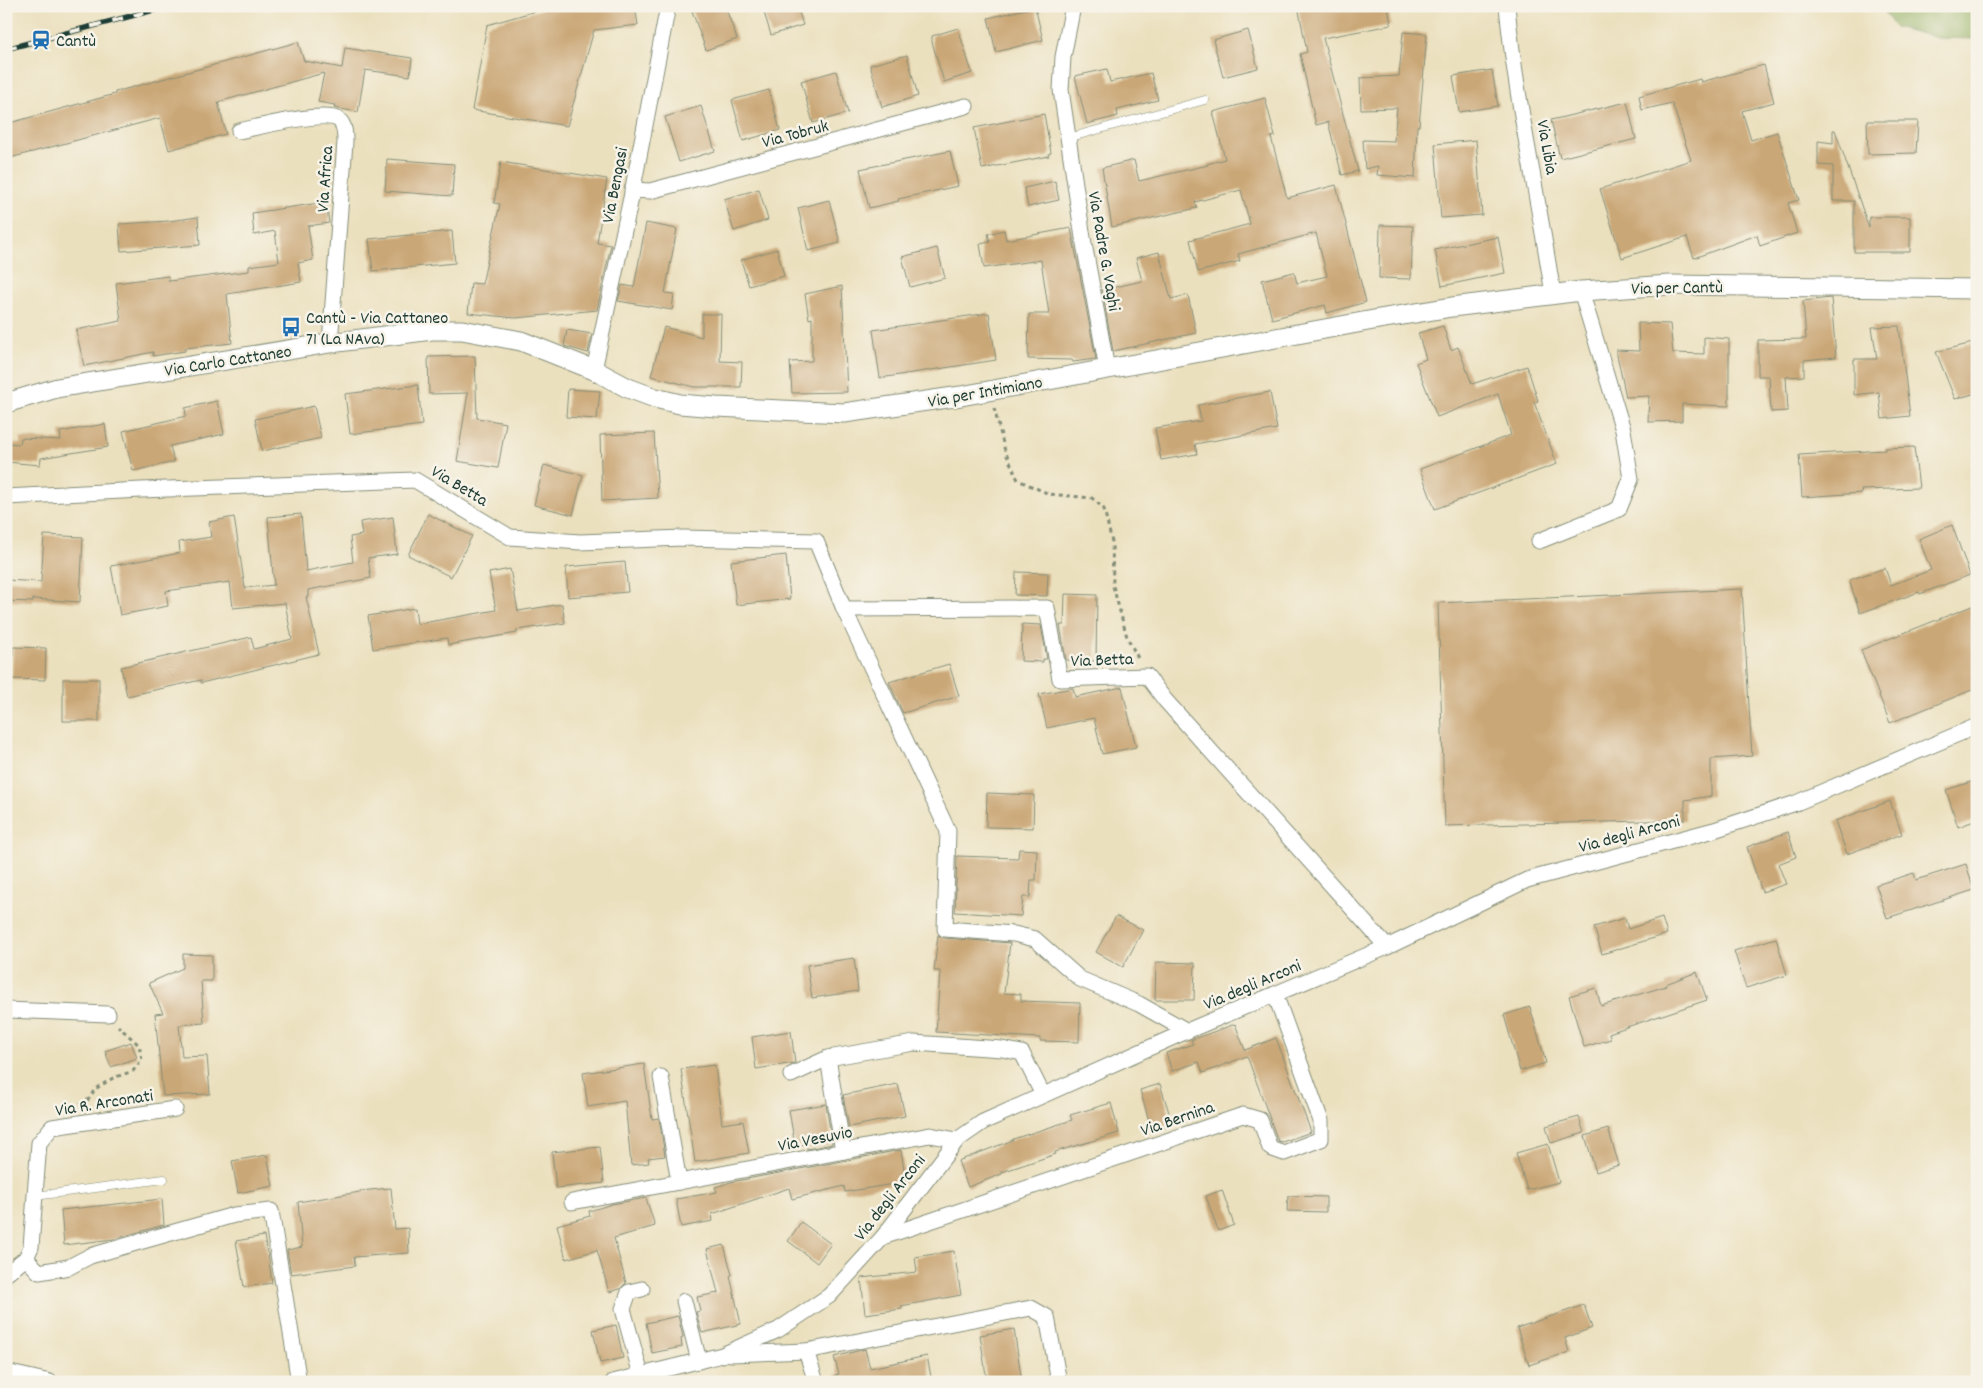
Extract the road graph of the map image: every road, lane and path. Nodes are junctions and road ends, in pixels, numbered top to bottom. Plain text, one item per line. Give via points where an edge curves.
1 (668, 6) edge
2 (1073, 6) edge
3 (1507, 6) edge
4 (1205, 100) dead end
5 (966, 106) dead end
6 (239, 131) dead end
7 (1068, 138) junction
8 (632, 190) junction
9 (1977, 289) edge
10 (1581, 291) junction
11 (1553, 294) junction
12 (1379, 319) joint
13 (330, 343) junction
14 (1107, 369) junction
15 (594, 370) junction
16 (990, 391) junction
17 (6, 403) edge
18 (6, 497) edge
19 (1539, 541) dead end
20 (844, 609) junction
21 (1148, 676) junction
22 (1977, 726) edge
23 (1387, 947) junction
24 (1275, 994) junction
25 (6, 1010) edge
26 (108, 1014) joint
27 (1188, 1031) junction
28 (828, 1058) junction
29 (792, 1075) dead end
30 (661, 1077) dead end
31 (1043, 1095) junction
32 (175, 1109) dead end
33 (52, 1127) junction
34 (957, 1140) junction
35 (843, 1151) junction
36 (164, 1178) dead end
37 (679, 1182) junction
38 (35, 1196) junction
39 (572, 1202) dead end
40 (883, 1237) junction
41 (26, 1258) junction
42 (6, 1274) edge
43 (642, 1289) dead end
44 (684, 1301) dead end
45 (806, 1351) junction
46 (722, 1355) junction
47 (698, 1361) junction
48 (6, 1372) edge
49 (635, 1378) edge
50 (50, 1382) edge
51 (299, 1382) edge
52 (612, 1382) edge
53 (816, 1382) edge
54 (1059, 1382) edge

1 - 8 street, Via Bengasi
2 - 7 street, Via Padre G. Vaghi via 1061,77
3 - 11 street, Via Libia via 1512,55
4 - 7 lane
5 - 8 street, Via Tobruk via 650,191
6 - 13 street, Via Africa via 314,117 332,117 344,126
7 - 14 street, Via Padre G. Vaghi via 1082,238
8 - 15 street, Via Bengasi
9 - 10 street, Via per Cantù via 1670,285
10 - 11 street, Via per Cantù
10 - 19 street via 1623,430 1631,479 1619,509
11 - 12 street, Via per Cantù
12 - 14 street, Via per Intimiano
13 - 15 street, Via Carlo Cattaneo via 432,330 462,330 521,341
13 - 17 street, Via Carlo Cattaneo via 57,388
14 - 16 street, Via per Intimiano
15 - 16 street, Via per Intimiano via 655,398 680,404 735,408 844,413
16 - 21 path via 1005,451 1018,480 1049,494 1092,498 1104,509 1112,542 1113,586 1127,637
18 - 20 street, Via Betta via 415,480 510,537 580,542 683,538 816,540
20 - 21 street, Via Betta via 1046,608 1060,678
20 - 27 street, Via Betta via 948,831 946,929 1014,934 1035,939 1080,979 1140,1004
21 - 23 street, Via Betta via 1165,700
22 - 23 street, Via degli Arconi via 1796,803 1714,830 1527,880
23 - 24 street, Via degli Arconi
24 - 27 street, Via degli Arconi
24 - 40 street, Via Bernina via 1321,1121 1321,1138 1284,1152 1270,1148 1260,1120 1243,1115
25 - 26 street
26 - 33 path via 138,1045 142,1060 133,1072 95,1088 89,1099
27 - 31 street, Via degli Arconi
28 - 29 street
28 - 31 street via 914,1043 1002,1048 1022,1053
28 - 35 street
30 - 37 street
31 - 34 street, Via degli Arconi via 983,1122
32 - 33 street, Via R. Arconati
33 - 38 street, Via R. Arconati via 39,1143
34 - 35 street, Via Vesuvio via 930,1135
34 - 40 street, Via degli Arconi
35 - 37 street, Via Vesuvio
36 - 38 lane
37 - 39 street, Via Vesuvio
38 - 41 street, Via R. Arconati via 31,1247
40 - 46 street, Via degli Arconi via 829,1296 778,1330
41 - 42 street
41 - 51 street via 39,1272 69,1267 90,1256 234,1215 271,1211
43 - 49 street via 629,1292 623,1308
44 - 47 street
45 - 46 street
45 - 53 street
45 - 54 street via 1031,1308 1047,1317
46 - 47 street, Via degli Arconi
47 - 49 street, Via degli Arconi
48 - 50 street
49 - 52 street, Via degli Arconi

